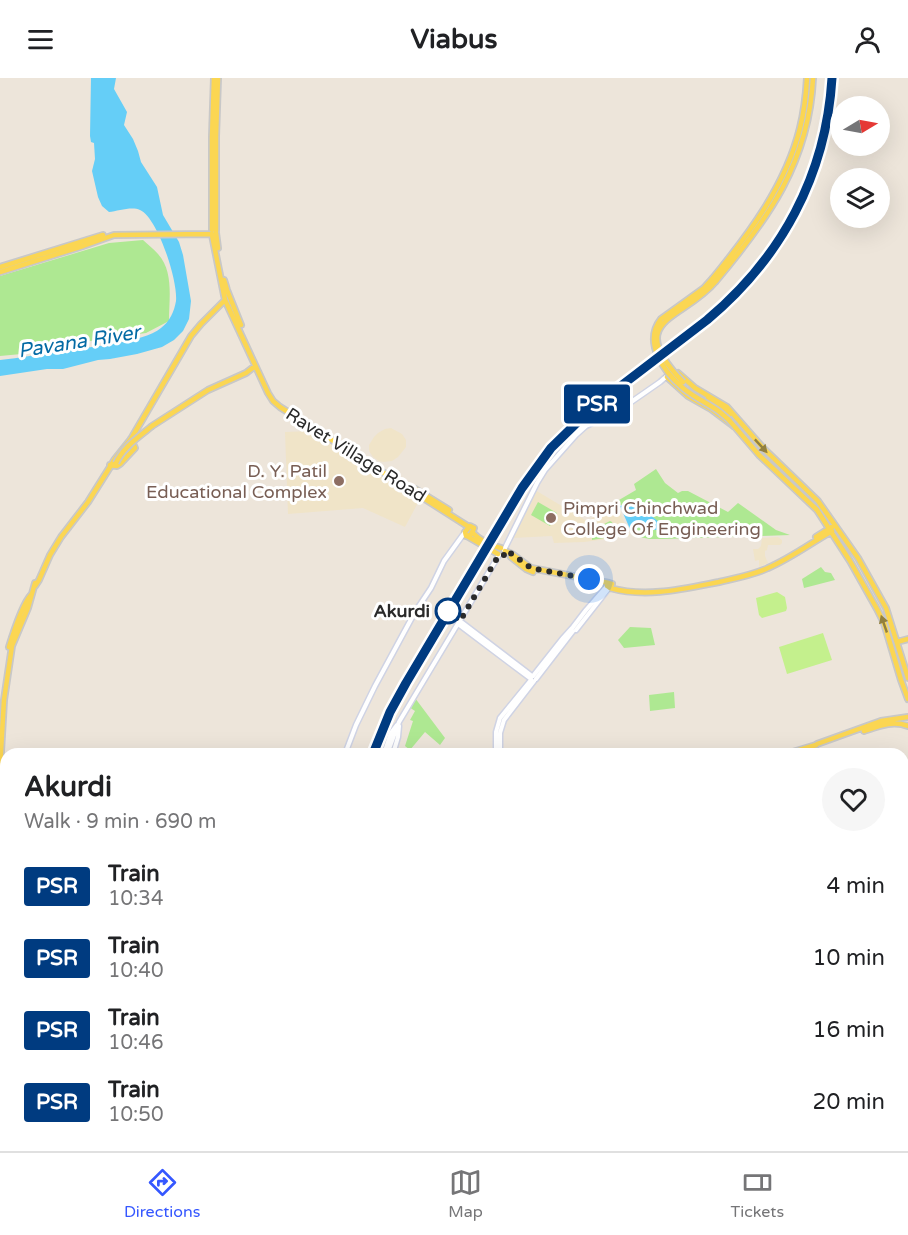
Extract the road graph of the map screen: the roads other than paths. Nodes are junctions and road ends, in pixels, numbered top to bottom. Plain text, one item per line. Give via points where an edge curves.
1 (216, 78) edge
2 (809, 78) edge
3 (213, 233) junction
4 (0, 269) edge
5 (226, 298) junction
6 (231, 308) junction
7 (215, 310) junction
8 (256, 365) junction
9 (672, 366) joint
10 (667, 377) junction
11 (737, 425) junction
12 (131, 439) junction
13 (113, 464) junction
14 (836, 526) junction
15 (471, 528) junction
16 (829, 531) junction
17 (466, 534) junction
18 (502, 551) junction
19 (609, 586) junction
20 (31, 595) junction
21 (459, 623) junction
22 (908, 639) edge
23 (897, 642) junction
24 (533, 678) junction
25 (908, 678) edge
26 (908, 699) edge
27 (908, 717) edge
28 (399, 722) junction
29 (0, 725) edge
30 (908, 726) edge
31 (817, 746) junction
32 (2, 748) edge
33 (348, 748) edge
34 (387, 748) edge
35 (395, 748) edge
36 (497, 748) edge
37 (809, 748) edge
38 (812, 748) edge

1 - 3 main road, Ravet Village Road
2 - 11 main road, bridge via 805,135 772,207 758,230 704,288 661,319 653,338 656,353 678,383
3 - 4 main road via 110,235
3 - 5 main road, Ravet Village Road
5 - 6 main road, Ravet Village Road
5 - 7 main road
6 - 7 main road via 222,305
6 - 8 main road, Ravet Village Road
7 - 12 main road via 191,336
8 - 13 main road, bridge via 208,390 153,428
8 - 15 main road, Ravet Village Road via 278,403 444,506
9 - 10 main road
9 - 11 main road via 688,383 727,407 736,416
10 - 11 main road via 688,396
10 - 18 main road via 576,435 540,478
11 -> 14 main road via 818,501
11 - 16 main road via 759,455 811,504
12 - 13 main road
12 - 13 main road via 135,448 120,464
13 - 20 main road via 47,559
14 - 16 main road
14 - 23 main road via 886,608
15 - 17 main road
15 - 18 main road, Ravet Village Road via 476,537
16 - 19 main road via 775,563 717,580 664,589
26 -> 16 main road via 878,609
17 - 18 main road
17 - 33 main road via 444,561 415,612
18 - 19 main road via 534,572
18 - 21 main road
19 - 24 main road
20 - 29 main road via 9,646
20 - 32 main road via 12,651
21 - 24 main road
21 - 28 main road
22 - 23 main road
23 - 25 main road
24 - 36 main road via 500,718
27 - 31 main road via 873,724
28 - 34 main road
28 - 35 main road
30 - 31 main road via 882,725
31 - 37 main road
31 - 38 main road

